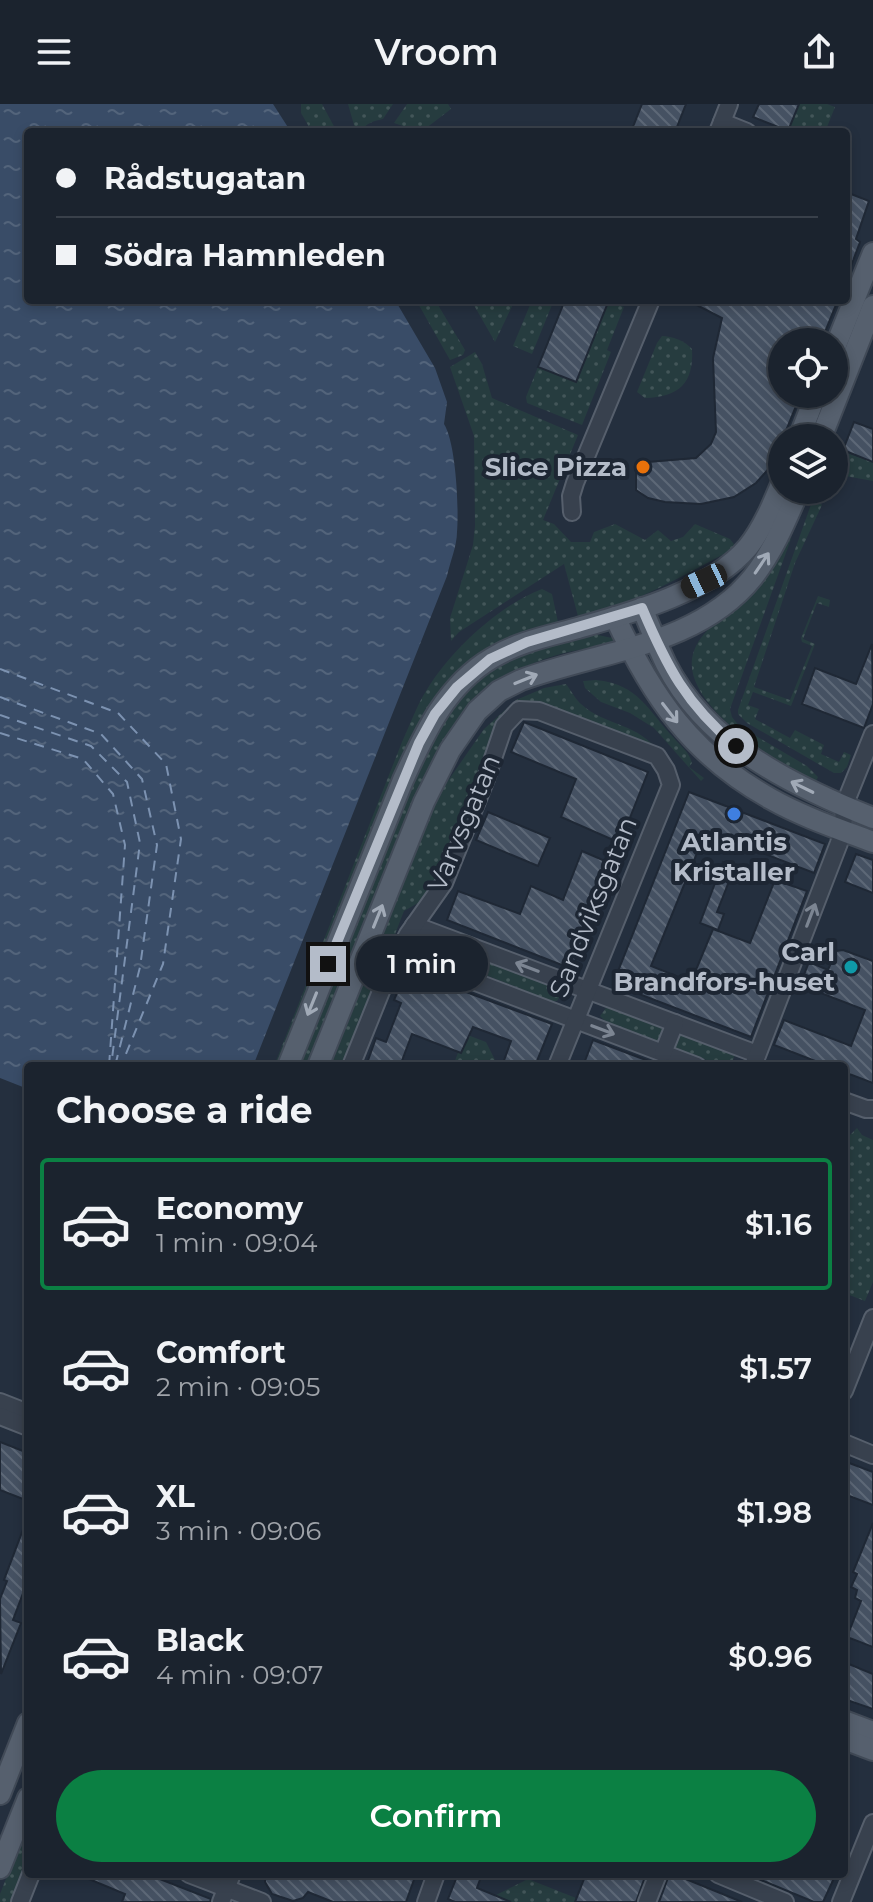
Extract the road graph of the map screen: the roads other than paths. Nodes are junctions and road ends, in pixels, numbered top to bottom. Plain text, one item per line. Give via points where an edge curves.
1 (729, 104) edge
2 (720, 127) edge
3 (873, 253) edge
4 (649, 304) edge
5 (873, 306) edge
6 (843, 328) edge
7 (827, 424) edge
8 (772, 504) edge
9 (793, 504) edge
10 (572, 512) dead end
11 (642, 608) junction
12 (615, 617) junction
13 (655, 639) junction
14 (629, 647) junction
15 (517, 711) joint
16 (873, 734) edge
17 (844, 806) junction
18 (873, 818) edge
19 (843, 830) junction
20 (873, 842) edge
21 (414, 925) junction
22 (399, 953) junction
23 (588, 990) junction
24 (576, 1019) junction
25 (675, 1023) junction
26 (663, 1053) junction
27 (755, 1060) edge
28 (290, 1062) edge
29 (320, 1062) edge
30 (353, 1062) edge
31 (559, 1062) edge
32 (687, 1062) edge
33 (848, 1102) edge
34 (873, 1109) edge
35 (873, 1318) edge
36 (848, 1381) edge
37 (0, 1402) edge
38 (24, 1411) edge
39 (0, 1416) edge
40 (24, 1425) edge
41 (848, 1445) edge
42 (873, 1455) edge
43 (848, 1723) edge
44 (873, 1732) edge
45 (24, 1733) edge
46 (848, 1741) edge
47 (873, 1750) edge
48 (0, 1794) edge
49 (24, 1808) edge
50 (873, 1823) edge
51 (0, 1868) edge
52 (29, 1878) edge
53 (200, 1878) edge
54 (435, 1878) edge
55 (656, 1878) edge
56 (728, 1878) edge
57 (227, 1888) edge
58 (20, 1902) edge
59 (262, 1902) edge
60 (426, 1902) edge
61 (647, 1902) edge
62 (785, 1902) edge
63 (841, 1902) edge

1 - 2 street
3 - 6 main road
4 - 10 street via 575,483
5 - 7 main road
8 - 11 main road via 741,554 704,581
13 -> 9 main road via 705,618 745,587 778,538
11 - 12 main road
11 - 13 main road
12 - 14 main road
12 -> 28 main road via 527,642 490,659 435,714 392,806
13 - 14 main road
17 -> 13 main road via 772,771 726,737 685,694
14 -> 19 main road via 658,699 708,754 771,799
29 -> 14 main road via 424,802 466,726 499,691 521,680
15 - 21 street, Varvsgatan via 504,726 444,883
15 - 23 street, Sandviksgatan via 539,711 657,756 671,785
16 - 17 street
17 - 18 main road
17 - 19 street
19 - 20 main road
27 -> 19 street
21 - 22 street, Varvsgatan
23 -> 21 street
22 - 24 street
22 - 30 street, Varvsgatan
23 - 24 street, Sandviksgatan
23 - 25 street
24 -> 26 street
24 - 31 street, Sandviksgatan
25 - 26 street
25 - 27 street
26 - 32 street
33 - 34 street
35 - 36 street
37 - 38 street
39 - 40 street
41 - 42 street
43 - 44 main road
45 - 48 main road
46 - 47 main road
49 - 51 main road
50 - 63 street
52 - 58 street
53 - 57 street
54 - 60 street
55 - 61 street
56 - 62 street
57 - 59 street

